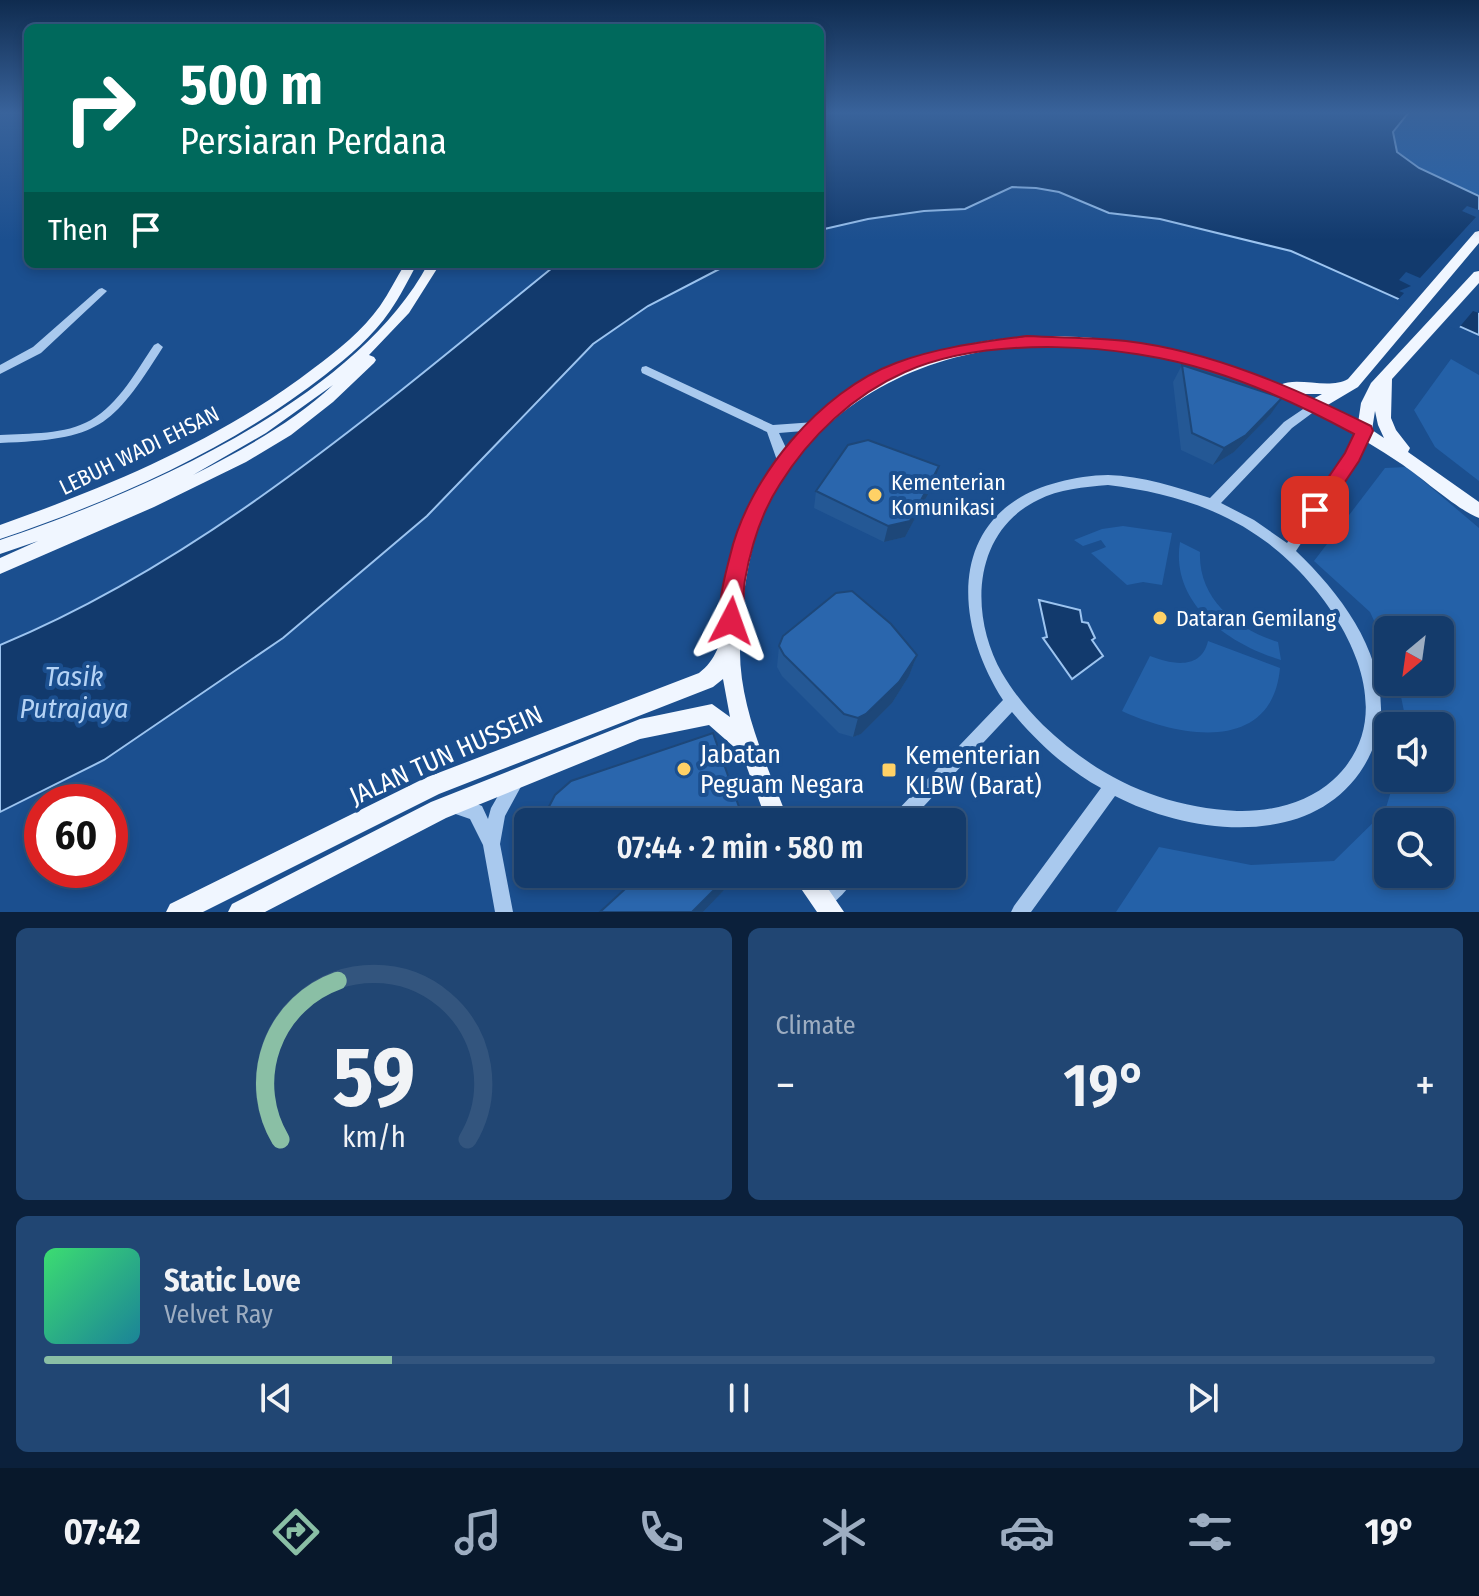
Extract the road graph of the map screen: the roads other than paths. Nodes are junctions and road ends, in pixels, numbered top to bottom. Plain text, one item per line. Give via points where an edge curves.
1 (1479, 235) edge
2 (409, 268) edge
3 (432, 268) edge
4 (1479, 275) edge
5 (102, 291) dead end
6 (388, 327) junction
7 (158, 347) dead end
8 (0, 370) edge
9 (646, 370) dead end
10 (1388, 377) junction
11 (1353, 383) junction
12 (1265, 384) junction
13 (1315, 405) junction
14 (815, 426) junction
15 (772, 429) junction
16 (1364, 431) junction
17 (0, 439) edge
18 (783, 463) junction
19 (1433, 476) junction
20 (1212, 504) junction
21 (1479, 511) edge
22 (0, 532) edge
23 (0, 547) edge
24 (1289, 551) junction
25 (0, 566) edge
26 (730, 650) junction
27 (1012, 701) junction
28 (749, 747) junction
29 (517, 779) junction
30 (1112, 786) junction
31 (452, 805) junction
32 (773, 808) edge
33 (911, 808) edge
34 (491, 844) junction
35 (811, 888) edge
36 (837, 888) edge
37 (822, 908) edge
38 (178, 912) edge
39 (240, 912) edge
40 (504, 912) edge
41 (1020, 912) edge

1 - 11 main road
2 - 22 main road, LEBUH WADI EHSAN via 402,287 366,331 297,388 200,449 58,513
3 - 6 main road
4 - 10 main road
5 - 8 street via 37,350
6 - 23 main road via 270,425 213,458 152,490
6 - 25 main road via 387,337 347,382 290,427 210,476
7 - 17 street via 121,402 95,424 59,437
9 - 15 street
10 - 16 main road via 1376,387
10 - 19 main road via 1382,420 1392,439
11 - 12 main road via 1328,390
11 - 13 main road
12 - 13 main road
12 - 14 main road via 1161,352 1093,342 1011,342 900,367 854,393
13 - 16 main road
13 - 20 street via 1288,425
14 - 15 street
14 - 18 main road
15 - 18 street
16 - 19 main road
16 - 24 street
18 - 26 main road via 743,538
19 - 21 main road
20 - 24 street
20 - 27 street via 1142,483 1076,482 1034,496 1000,520 984,542 972,598 977,631
24 - 30 street via 1345,616 1364,653 1373,691 1372,728 1360,762 1337,790 1303,810 1260,820 1212,819
26 - 28 main road
26 - 38 main road, JALAN TUN HUSSEIN via 706,680 433,786
27 - 30 street via 1055,747
27 - 33 street
28 - 29 main road, JALAN TUN HUSSEIN via 712,714 640,729
28 - 32 main road
29 - 31 main road, JALAN TUN HUSSEIN
29 - 34 street via 501,802
30 - 41 street
31 - 34 street via 476,812
31 - 39 main road, JALAN TUN HUSSEIN
34 - 40 street
35 - 37 main road
36 - 37 street

